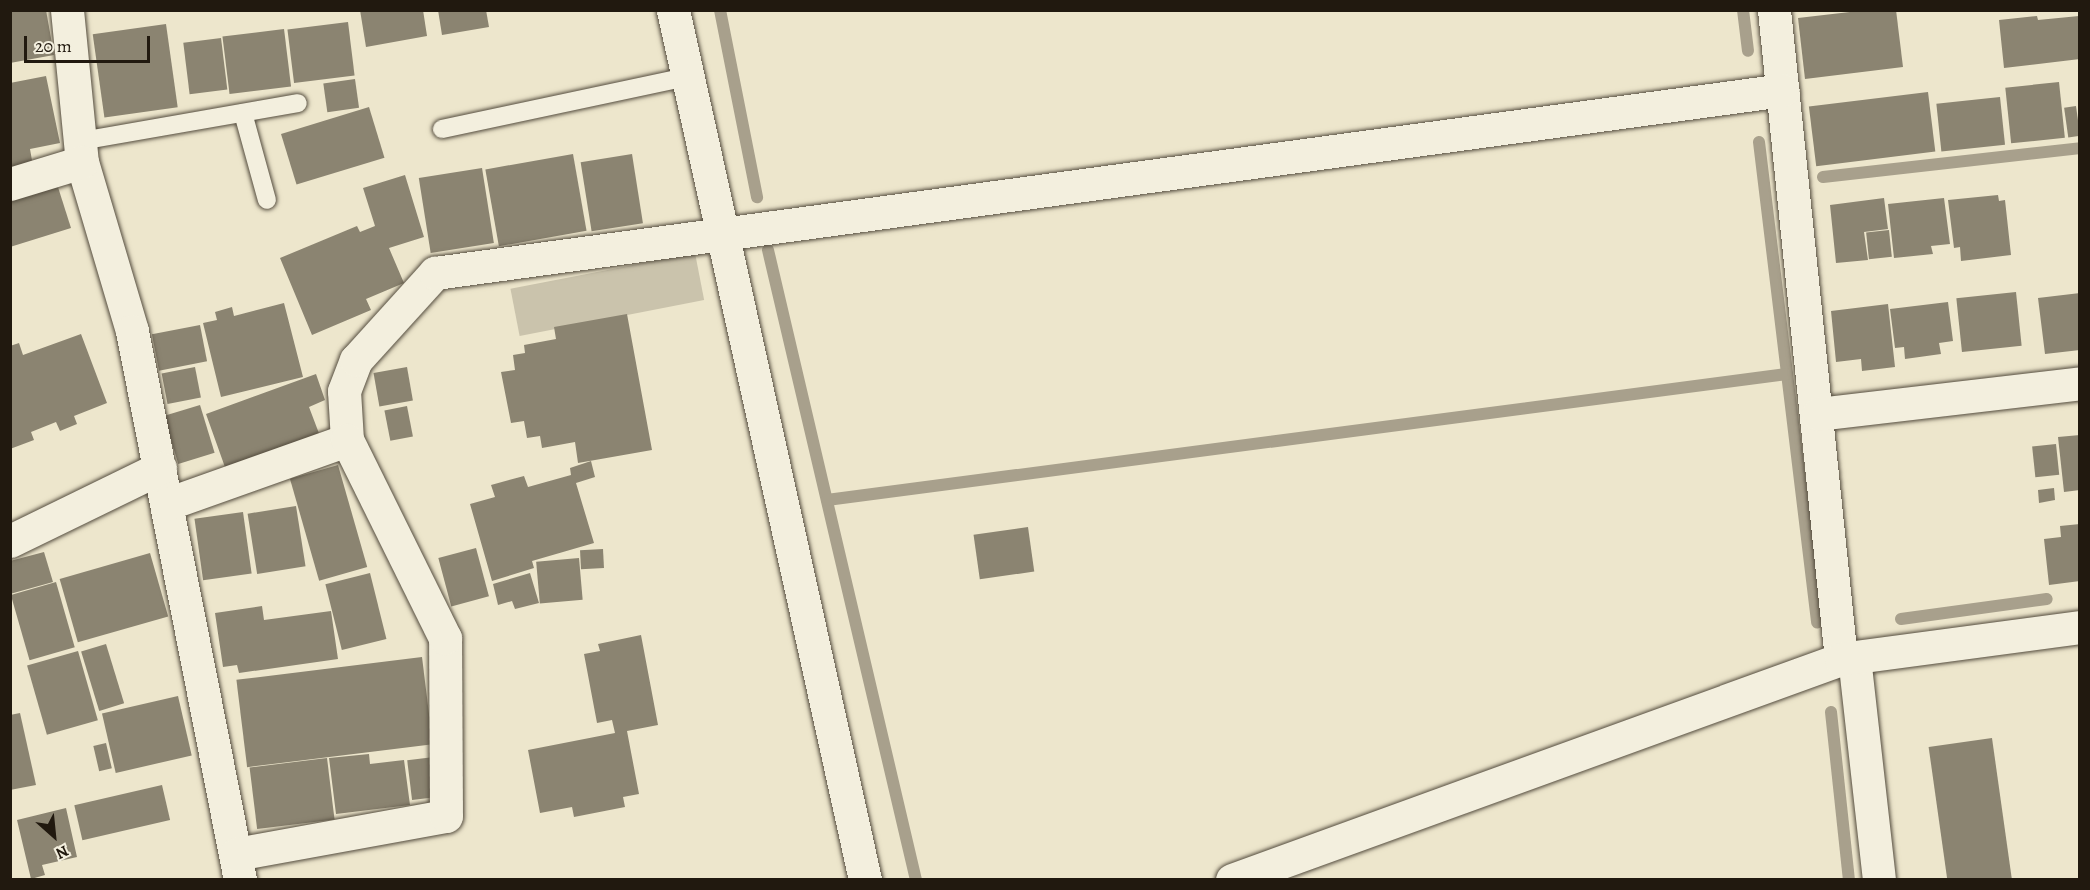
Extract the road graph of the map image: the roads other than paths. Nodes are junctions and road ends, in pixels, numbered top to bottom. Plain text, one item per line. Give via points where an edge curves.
1 (67, 10) edge
2 (673, 10) edge
3 (1774, 10) edge
4 (687, 77) junction
5 (1783, 90) junction
6 (298, 103) dead end
7 (243, 113) junction
8 (442, 129) dead end
9 (81, 151) junction
10 (10, 184) edge
11 (267, 200) dead end
12 (721, 234) junction
13 (2079, 382) edge
14 (1818, 414) junction
15 (347, 440) junction
16 (160, 468) junction
17 (167, 504) junction
18 (10, 541) edge
19 (2079, 627) edge
20 (1847, 658) junction
21 (238, 867) edge
22 (865, 879) edge
23 (1232, 879) edge
24 (1879, 879) edge

1 - 9 street
2 - 4 street
3 - 5 street
4 - 8 lane
4 - 12 street
5 - 12 street
5 - 14 street
6 - 7 lane
7 - 9 lane
7 - 11 lane
9 - 10 street
9 - 16 street via 132,331
12 - 15 street via 435,273 356,360 344,391
12 - 22 street
13 - 14 street
14 - 20 street
15 - 17 street
15 - 21 street via 445,638 446,816
16 - 17 street
16 - 18 street
17 - 21 street
19 - 20 street
20 - 23 street
20 - 24 street

